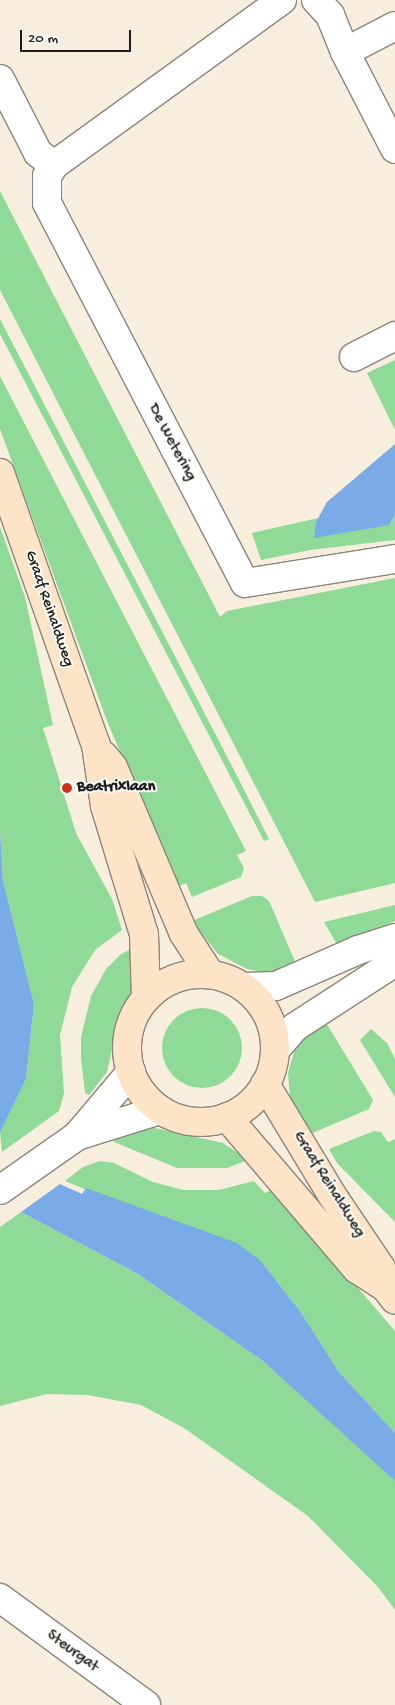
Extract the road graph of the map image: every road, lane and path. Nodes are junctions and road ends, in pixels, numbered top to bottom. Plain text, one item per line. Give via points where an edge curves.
1 (282, 0) edge
2 (316, 0) edge
3 (395, 26) edge
4 (345, 52) junction
5 (0, 79) edge
6 (395, 149) edge
7 (54, 165) junction
8 (395, 336) edge
9 (354, 357) dead end
10 (0, 474) edge
11 (395, 559) edge
12 (96, 744) junction
13 (395, 938) edge
14 (395, 962) edge
15 (210, 974) junction
16 (244, 987) junction
17 (146, 998) junction
18 (275, 1050) junction
19 (131, 1072) junction
20 (266, 1084) junction
21 (160, 1110) junction
22 (227, 1117) junction
23 (71, 1140) junction
24 (0, 1190) edge
25 (390, 1294) edge
26 (0, 1598) edge
27 (146, 1705) edge

1 - 7 street
2 - 4 street via 330,15
3 - 4 street
4 - 6 street
5 - 7 street via 38,154
7 - 11 street, De Wetering via 47,176 45,189 52,216 244,583
8 - 9 street
10 - 12 main road, Graaf Reinaldweg
12 - 15 main road, Graaf Reinaldweg via 113,767 184,934
12 - 17 main road, Graaf Reinaldweg via 105,806 144,934
13 - 16 street via 358,950 276,986
14 - 18 street via 295,1027
15 - 16 main road
15 - 17 main road via 182,976 162,985
16 - 18 main road via 267,1015
17 - 19 main road via 132,1020 127,1037
18 - 20 main road
19 - 21 main road via 142,1093
19 - 23 street
20 - 22 main road via 249,1104
20 - 25 main road, Graaf Reinaldweg via 332,1195 382,1268
21 - 22 main road via 188,1121
21 - 23 street
22 - 25 main road, Graaf Reinaldweg via 357,1268
23 - 24 street
26 - 27 street, Steurgat

